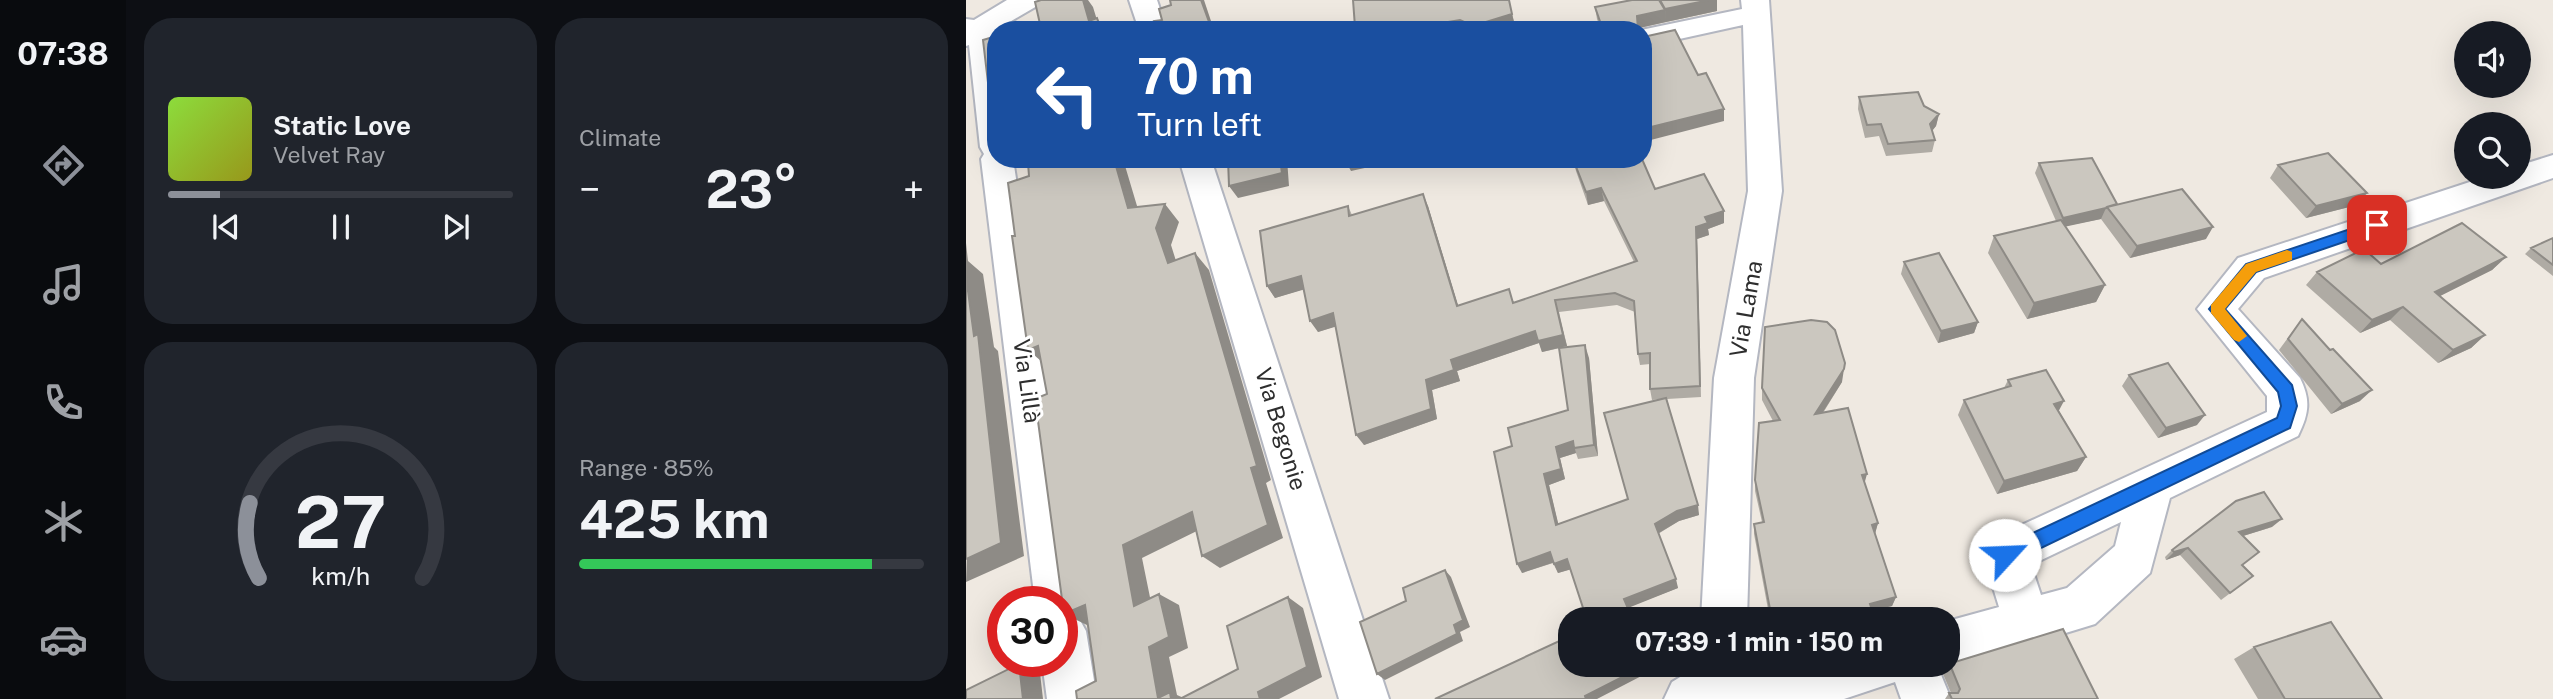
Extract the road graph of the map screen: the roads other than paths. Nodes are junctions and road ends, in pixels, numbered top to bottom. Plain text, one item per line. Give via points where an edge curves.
1 (1027, 0) edge
2 (1147, 1) edge
3 (1756, 7) edge
4 (989, 21) edge
5 (1151, 21) edge
6 (987, 22) edge
7 (971, 31) edge
8 (1652, 36) edge
9 (987, 105) edge
10 (2553, 166) edge
11 (998, 168) edge
12 (1198, 168) edge
13 (2151, 488) junction
14 (1056, 586) edge
15 (1725, 607) edge
16 (2027, 622) junction
17 (1960, 642) edge
18 (1069, 677) edge
19 (1796, 677) edge
20 (1918, 677) edge
21 (1728, 687) edge
22 (1072, 699) edge
23 (1364, 699) edge
24 (1926, 699) edge

1 - 4 street
2 - 5 street
3 - 8 street
3 - 15 street, Via Lama via 1765,191 1734,378
6 - 7 street
7 - 9 street
10 - 13 street via 2251,268 2216,309 2286,390 2289,406 2284,423
11 - 14 street, Via Lillà
12 - 23 street, Via Begonie
13 - 16 street via 2134,558 2079,608
13 - 16 street via 2005,555
16 - 17 street
18 - 22 street
19 - 21 street
20 - 24 street

